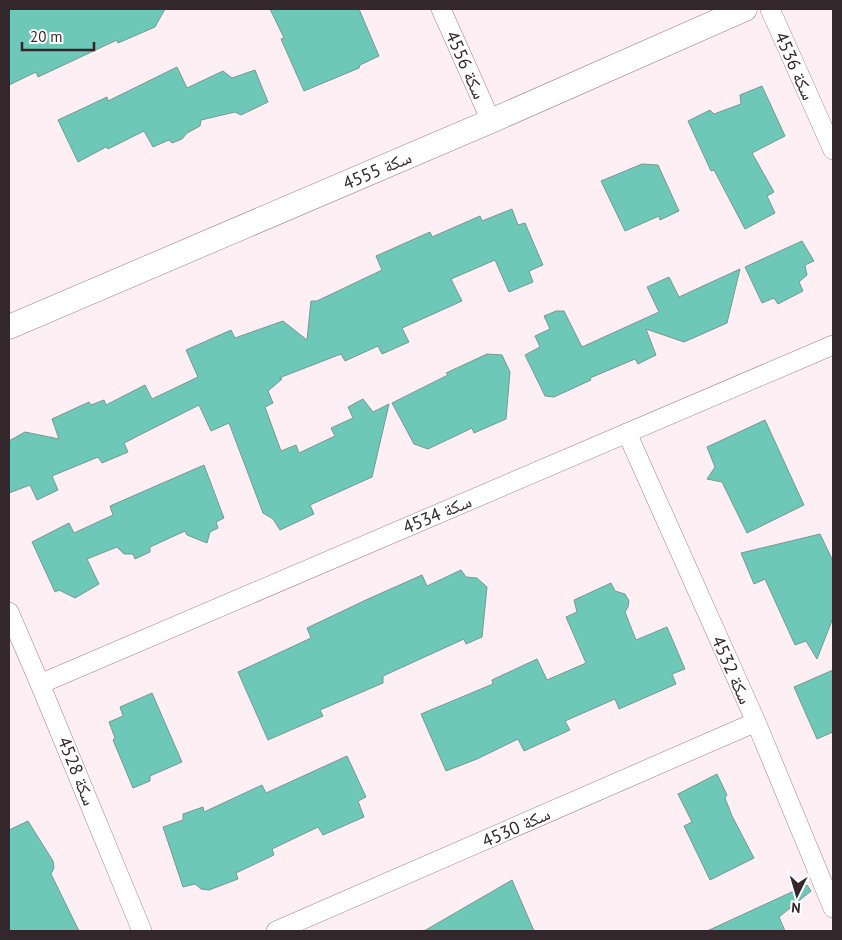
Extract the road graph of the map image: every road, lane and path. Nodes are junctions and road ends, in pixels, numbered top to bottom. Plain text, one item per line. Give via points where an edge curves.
1 (441, 9) edge
2 (745, 9) edge
3 (770, 9) edge
4 (491, 121) junction
5 (833, 150) edge
6 (9, 327) edge
7 (833, 345) edge
8 (627, 433) junction
9 (9, 612) edge
10 (40, 684) junction
11 (756, 722) junction
12 (833, 908) edge
13 (142, 931) edge
14 (276, 931) edge

1 - 4 street, سكة 4556
2 - 4 street, سكة 4555
3 - 5 street, سكة 4536
4 - 6 street, سكة 4555
7 - 8 street, سكة 4534
8 - 10 street, سكة 4534
8 - 11 street, سكة 4532
9 - 10 street, سكة 4528
10 - 13 street, سكة 4528
11 - 12 street, سكة 4532
11 - 14 street, سكة 4530

